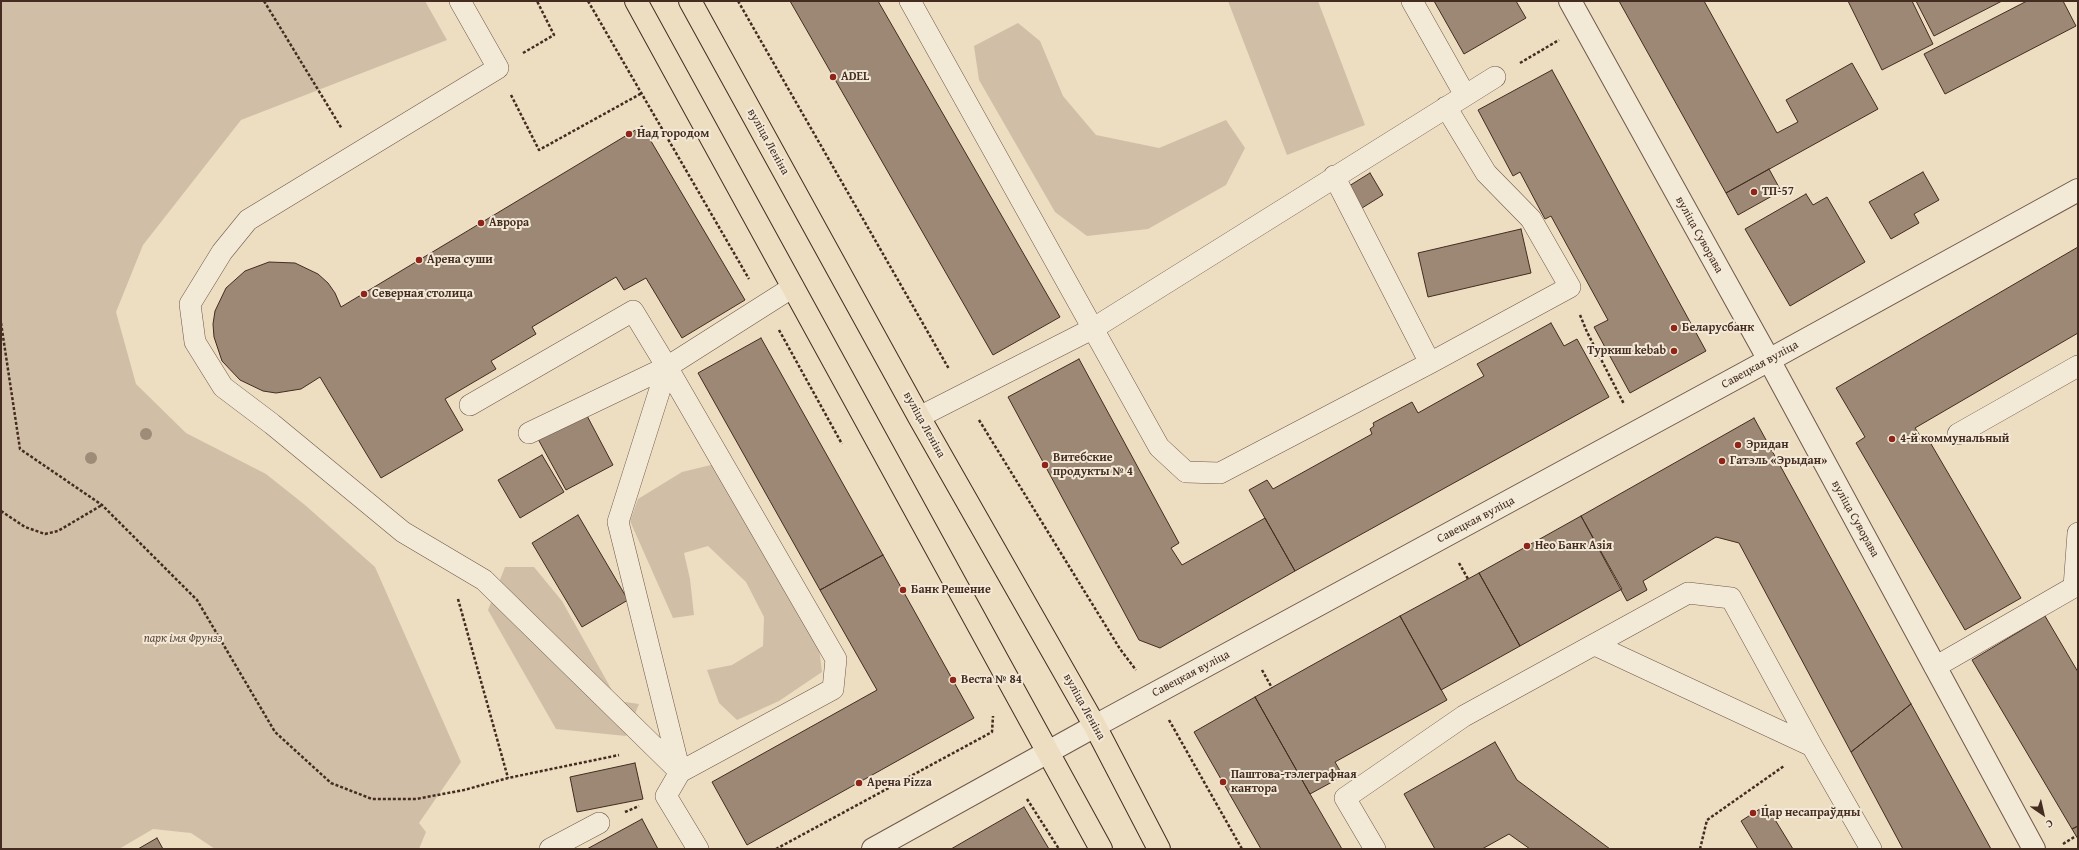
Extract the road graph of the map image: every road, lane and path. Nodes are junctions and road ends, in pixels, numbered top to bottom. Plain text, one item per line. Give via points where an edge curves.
1 (264, 1) edge
2 (460, 1) edge
3 (537, 1) edge
4 (588, 1) edge
5 (636, 1) edge
6 (690, 1) edge
7 (738, 1) edge
8 (910, 1) edge
9 (1412, 1) edge
10 (1570, 1) edge
11 (1560, 39) dead end
12 (498, 68) junction
13 (1495, 77) joint
14 (642, 93) junction
15 (1465, 95) junction
16 (1446, 107) junction
17 (329, 110) dead end
18 (1334, 176) junction
19 (2078, 190) edge
20 (793, 287) junction
21 (1570, 287) junction
22 (764, 305) junction
23 (1, 323) edge
24 (1094, 328) junction
25 (1769, 360) junction
26 (1430, 363) junction
27 (2078, 366) edge
28 (667, 367) junction
29 (963, 395) junction
30 (470, 406) dead end
31 (919, 417) junction
32 (1638, 432) junction
33 (529, 433) dead end
34 (1958, 434) dead end
35 (846, 451) dead end
36 (102, 505) junction
37 (1, 511) edge
38 (2078, 533) edge
39 (447, 558) junction
40 (1595, 645) junction
41 (1936, 667) junction
42 (1155, 693) junction
43 (990, 708) dead end
44 (1095, 726) junction
45 (1812, 746) junction
46 (1047, 751) junction
47 (623, 754) dead end
48 (680, 772) junction
49 (508, 778) junction
50 (666, 796) junction
51 (1026, 797) dead end
52 (599, 822) joint
53 (550, 849) edge
54 (698, 849) edge
55 (776, 849) edge
56 (874, 849) edge
57 (1059, 849) edge
58 (1101, 849) edge
59 (1159, 849) edge
60 (1242, 849) edge
61 (1375, 849) edge
62 (1700, 849) edge
63 (1871, 849) edge
64 (2034, 849) edge

1 - 17 path
2 - 12 lane
3 - 12 path via 554,35
4 - 14 path
5 - 20 main road
6 - 31 main road, вуліца Леніна
7 - 29 path
8 - 24 lane
9 - 15 lane
10 - 25 street, вуліца Суворава
11 - 13 path
12 - 14 path via 539,150
12 - 39 lane via 248,220 222,252 190,304 195,342 223,387 403,532
13 - 15 lane
14 - 22 path
15 - 16 lane
16 - 18 lane
16 - 21 lane via 1486,173 1531,219
18 - 24 lane
18 - 26 lane
19 - 25 street, Савецкая вуліца
20 - 22 lane
20 - 46 main road
21 - 26 lane
21 - 32 path via 1587,332
22 - 28 lane
22 - 35 path
23 - 36 path via 20,449
24 - 26 lane via 1159,447 1186,472 1220,473
24 - 29 lane
25 - 32 street, Савецкая вуліца
25 - 41 street, вуліца Суворава
27 - 34 lane
28 - 30 lane via 632,311
28 - 33 lane
28 - 48 lane via 618,522
28 - 48 lane via 836,659 833,689
29 - 31 lane
29 - 42 path via 1120,649
31 - 44 main road, вуліца Леніна
32 - 42 street, Савецкая вуліца
36 - 37 path via 58,532 45,534 25,527
36 - 49 path via 197,600 275,732 332,783 372,799 416,799
38 - 41 lane via 2074,587
39 - 48 lane via 484,580
39 - 49 path
40 - 45 lane
40 - 45 lane via 1688,593 1731,598
40 - 61 lane via 1464,716 1345,798
41 - 64 street, вуліца Суворава
42 - 44 street, Савецкая вуліца
42 - 60 path
43 - 55 path via 993,715 992,732
44 - 46 street, Савецкая вуліца
44 - 59 main road, вуліца Леніна
45 - 62 path via 1707,820
45 - 63 lane
46 - 56 street, Савецкая вуліца
46 - 58 main road
47 - 49 path
48 - 50 lane
50 - 52 path
50 - 54 lane
51 - 57 path
52 - 53 lane

